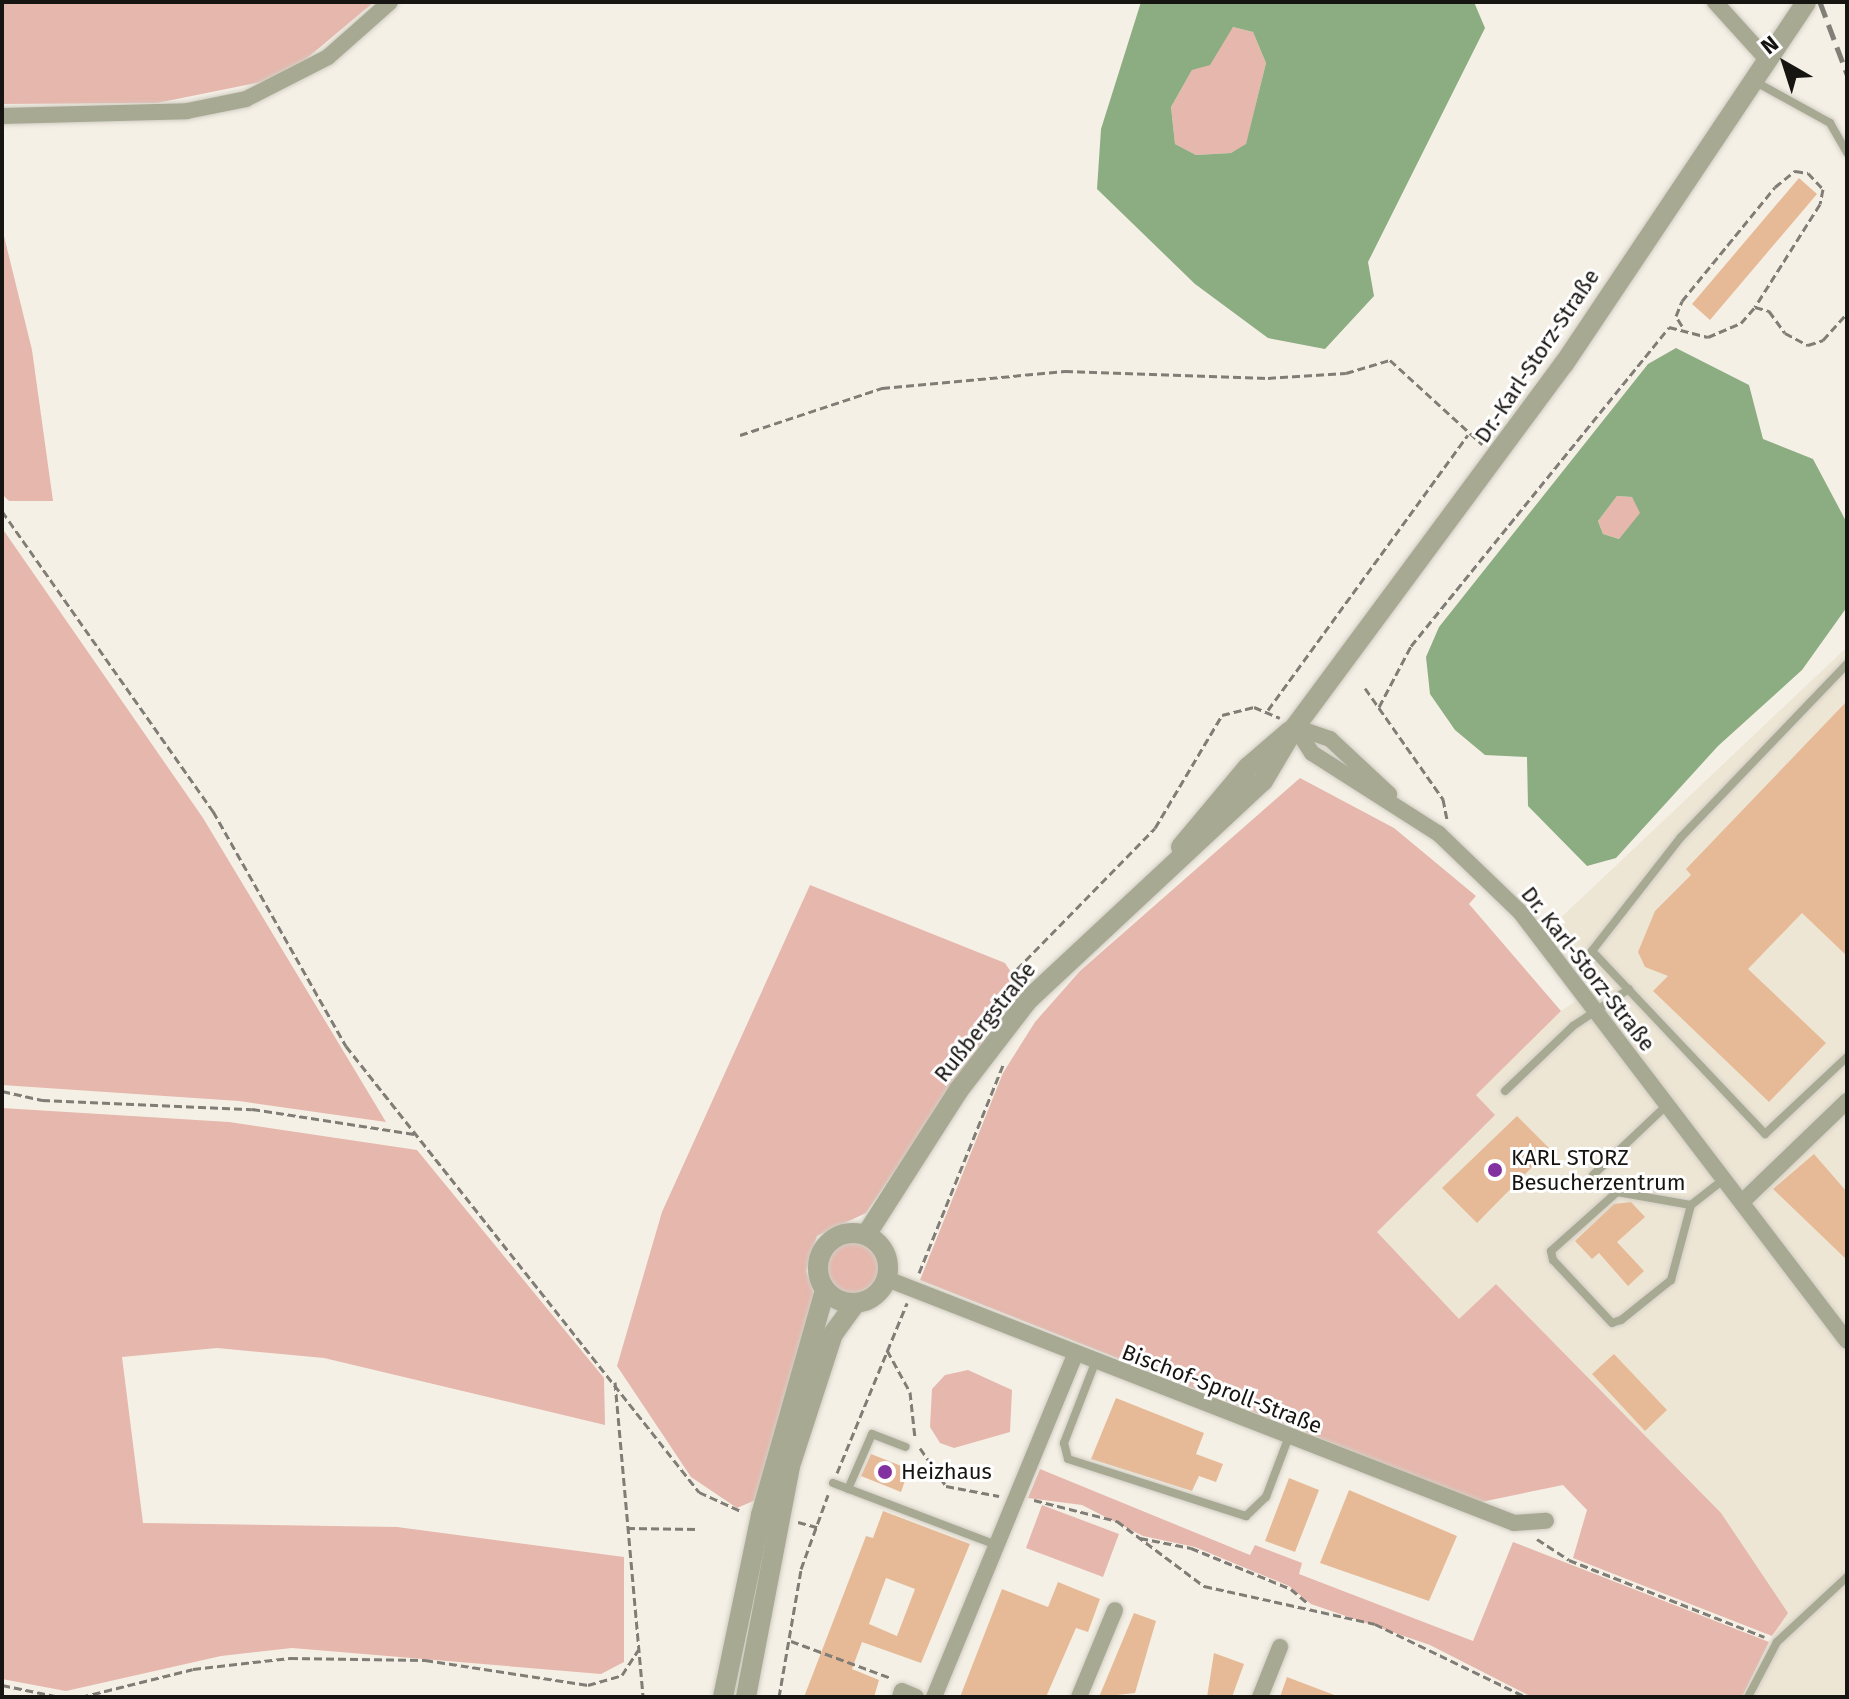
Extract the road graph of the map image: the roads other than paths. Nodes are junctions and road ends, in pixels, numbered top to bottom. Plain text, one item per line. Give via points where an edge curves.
1 (390, 2) edge
2 (1715, 2) edge
3 (1806, 2) edge
4 (1764, 56) junction
5 (1750, 79) junction
6 (2, 116) edge
7 (1847, 152) edge
8 (1847, 664) edge
9 (1286, 722) junction
10 (1629, 989) junction
11 (1598, 1014) junction
12 (1847, 1057) edge
13 (1505, 1091) dead end
14 (1847, 1101) edge
15 (1667, 1105) junction
16 (1593, 1175) dead end
17 (1724, 1179) junction
18 (1742, 1202) junction
19 (1691, 1205) junction
20 (866, 1235) junction
21 (887, 1279) junction
22 (825, 1290) junction
23 (855, 1304) junction
24 (1847, 1341) edge
25 (1075, 1355) junction
26 (1095, 1363) junction
27 (1288, 1439) junction
28 (906, 1447) dead end
29 (833, 1483) road end
30 (848, 1489) junction
31 (769, 1516) junction
32 (1546, 1521) dead end
33 (996, 1545) junction
34 (1847, 1577) edge
35 (1115, 1610) dead end
36 (1280, 1647) dead end
37 (723, 1697) edge
38 (746, 1697) edge
39 (934, 1697) edge
40 (1079, 1697) edge
41 (1260, 1697) edge
42 (1748, 1697) edge

1 - 6 street via 328,57 246,99 187,111
2 - 4 street
3 - 4 street, Dr.-Karl-Storz-Straße
4 - 5 street, Dr.-Karl-Storz-Straße
5 - 7 lane via 1830,123
5 - 9 street, Dr.-Karl-Storz-Straße via 1498,456
8 - 10 lane via 1681,837 1592,951
9 - 11 street, Dr. Karl-Storz-Straße via 1312,753 1439,834 1520,912
9 - 20 street, Rußbergstraße via 1263,781 1169,863 1028,1000 958,1091
10 - 11 lane
10 - 12 lane via 1765,1134
11 - 13 lane via 1573,1026
11 - 15 street, Dr. Karl-Storz-Straße
14 - 18 street
15 - 16 lane
15 - 17 street, Dr. Karl-Storz-Straße
17 - 18 street, Dr. Karl-Storz-Straße
17 - 19 lane
18 - 24 street, Dr. Karl-Storz-Straße
19 - 19 lane via 1617,1192 1551,1251 1553,1260 1612,1323 1621,1320 1671,1280
20 - 21 street via 885,1253
20 - 22 street via 846,1234 828,1244 818,1271
21 - 23 street via 875,1297
21 - 25 street, Bischof-Sproll-Straße
22 - 23 street
22 - 31 street
23 - 31 street via 833,1334
25 - 26 street, Bischof-Sproll-Straße
25 - 33 street
26 - 27 street, Bischof-Sproll-Straße
26 - 27 lane via 1064,1443 1068,1459 1246,1516 1266,1497
27 - 32 street, Bischof-Sproll-Straße via 1514,1523
28 - 30 lane via 872,1434
29 - 30 lane
30 - 33 lane
31 - 37 street
31 - 38 street
33 - 39 street
34 - 42 lane via 1777,1642
35 - 40 street
36 - 41 street

